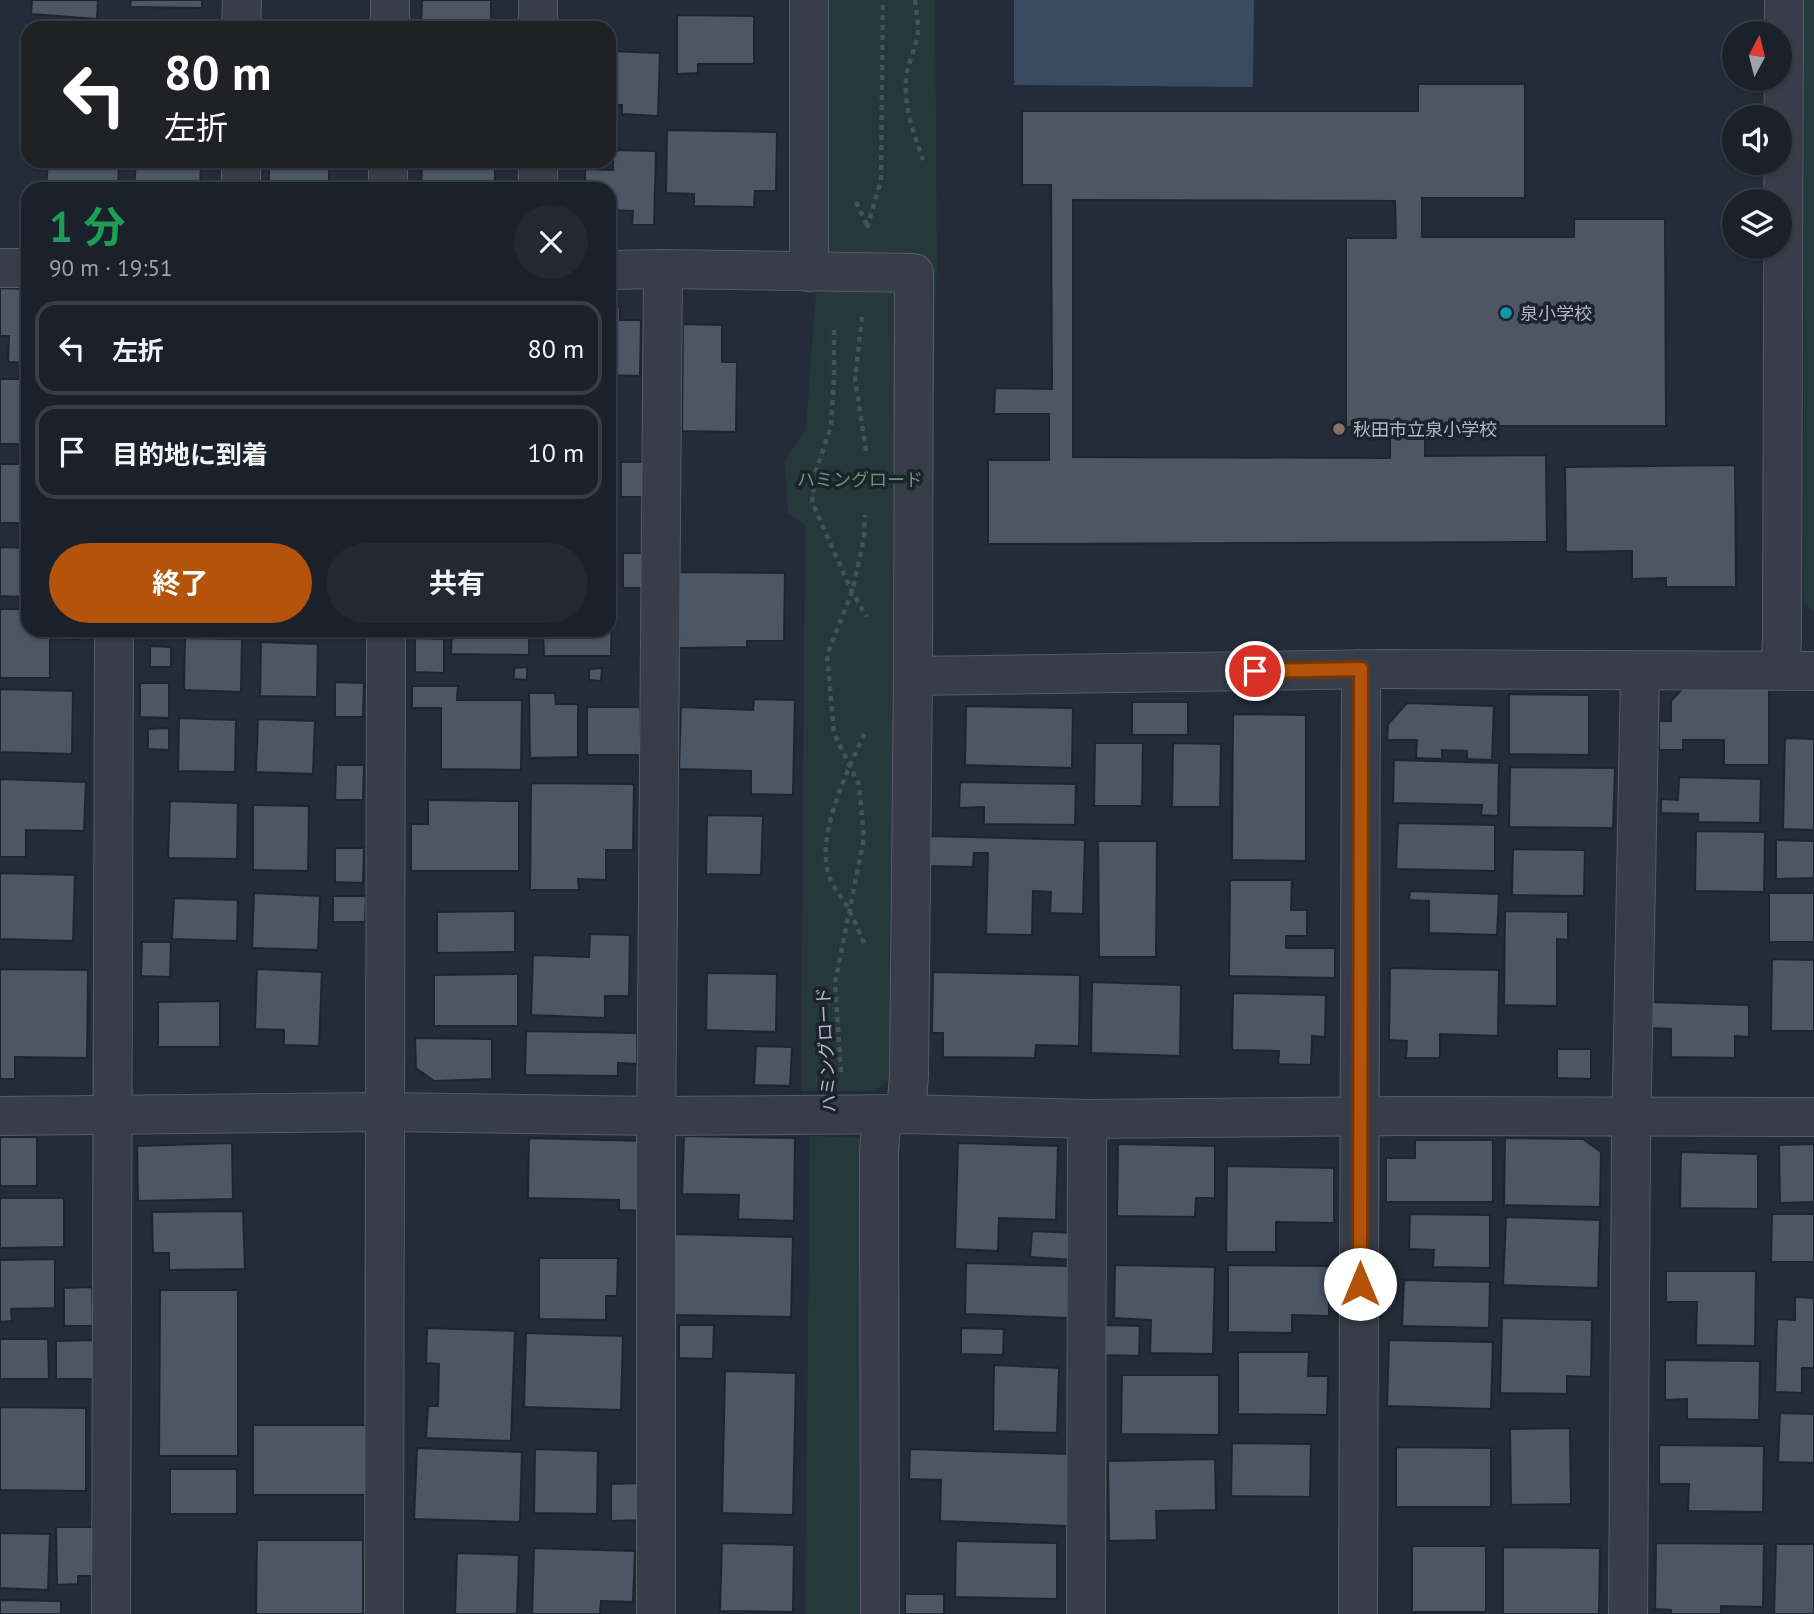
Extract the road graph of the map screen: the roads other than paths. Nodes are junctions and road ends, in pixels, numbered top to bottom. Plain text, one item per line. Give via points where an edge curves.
1 (242, 0) edge
2 (390, 0) edge
3 (538, 0) edge
4 (809, 0) edge
5 (1784, 0) edge
6 (242, 21) edge
7 (390, 21) edge
8 (538, 21) edge
9 (0, 268) edge
10 (21, 268) edge
11 (663, 269) junction
12 (616, 270) edge
13 (809, 272) junction
14 (114, 637) edge
15 (386, 637) edge
16 (1361, 669) junction
17 (1797, 670) edge
18 (1640, 671) junction
19 (913, 676) junction
20 (385, 1112) junction
21 (894, 1114) junction
22 (0, 1116) edge
23 (112, 1116) junction
24 (657, 1116) junction
25 (1633, 1116) junction
26 (1814, 1117) edge
27 (1361, 1118) junction
28 (1088, 1119) junction
29 (111, 1614) edge
30 (384, 1614) edge
31 (656, 1614) edge
32 (880, 1614) edge
33 (1086, 1614) edge
34 (1358, 1614) edge
35 (1628, 1614) edge

1 - 6 street
2 - 7 street
3 - 8 street
4 - 13 street
5 - 17 street via 1782,639
9 - 10 street
11 - 12 street
11 - 13 street
11 - 24 street
13 - 19 street via 914,273
14 - 23 street
15 - 20 street
16 - 18 street
16 - 19 street
16 - 27 street
17 - 18 street
18 - 25 street
19 - 21 street via 909,1075
20 - 23 street
20 - 24 street
20 - 30 street
21 - 24 street
21 - 28 street
21 - 32 street via 879,1152
22 - 23 street
23 - 29 street
24 - 31 street
25 - 26 street
25 - 27 street
25 - 35 street
27 - 28 street
27 - 34 street
28 - 33 street

